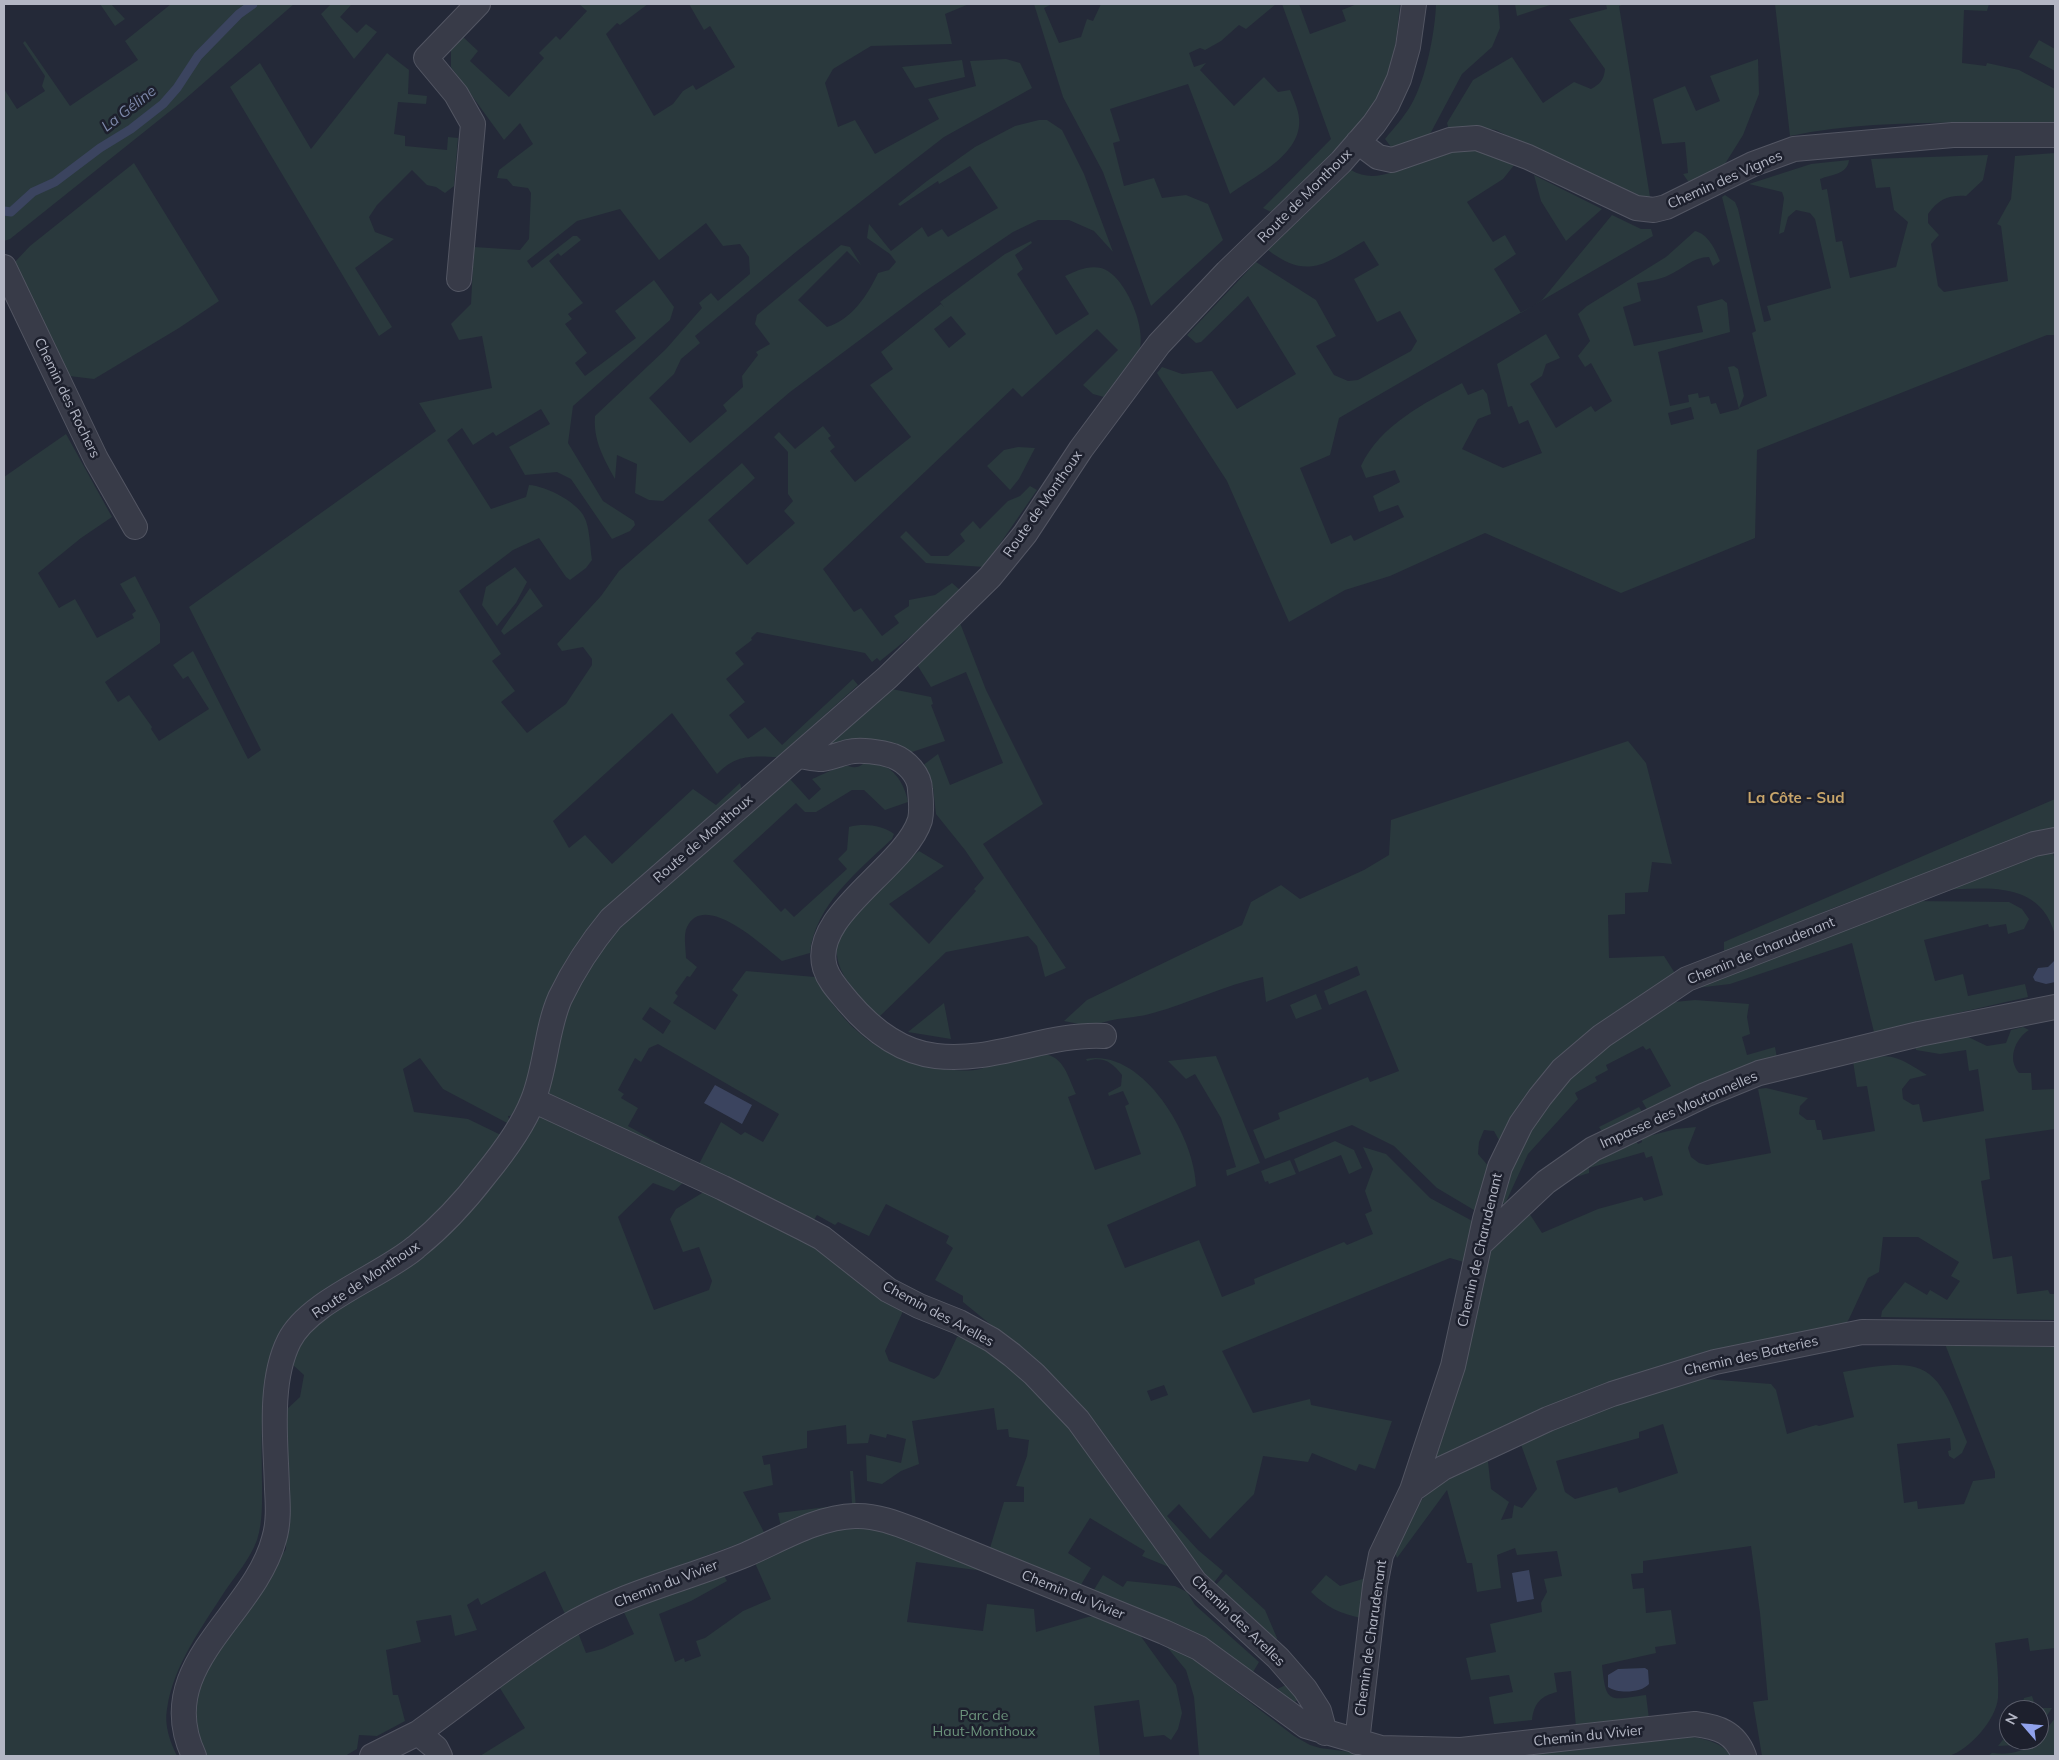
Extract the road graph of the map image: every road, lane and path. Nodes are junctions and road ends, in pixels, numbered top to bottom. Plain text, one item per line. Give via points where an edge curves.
1 (478, 4) edge
2 (1414, 4) edge
3 (2055, 135) edge
4 (1358, 142) junction
5 (4, 267) edge
6 (459, 279) dead end
7 (135, 527) dead end
8 (800, 756) junction
9 (2055, 840) edge
10 (2055, 1007) edge
11 (1104, 1036) dead end
12 (533, 1100) junction
13 (1480, 1244) junction
14 (2055, 1334) edge
15 (1412, 1490) junction
16 (418, 1732) junction
17 (1325, 1733) junction
18 (1356, 1742) junction
19 (194, 1756) edge
20 (372, 1756) edge
21 (440, 1756) edge
22 (1744, 1756) edge

1 - 6 street via 426,58 456,94 473,124
2 - 4 street, Route de Monthoux via 1400,79 1387,105
3 - 4 street, Chemin des Vignes via 1954,135 1794,149 1753,164 1666,207 1647,210 1477,138 1450,140 1392,160 1378,157
4 - 8 street, Route de Monthoux via 1158,344 1081,450 1026,534 990,577 888,677
5 - 7 street, Chemin des Rochers via 96,459
8 - 11 street via 822,759 850,751 893,756 911,768 920,786 920,820 904,850 843,911 828,937 824,953 826,970 862,1018 897,1044 914,1052 936,1056 963,1058 1080,1035
8 - 12 street, Route de Monthoux via 612,919 588,947 560,1000
9 - 13 street, Chemin de Charudenant via 2034,844 1687,979 1602,1036 1562,1070 1522,1124 1500,1167
10 - 13 street, Impasse des Moutonnelles via 1919,1034 1759,1073 1593,1149 1546,1182
12 - 17 street, Chemin des Arelles via 822,1238 888,1290 959,1322 1012,1355 1078,1420 1195,1582 1278,1658 1306,1689 1319,1711
12 - 19 street, Route de Monthoux via 491,1168 448,1218 415,1249 333,1299 289,1341 276,1384 278,1509 275,1538 267,1559 200,1657 191,1677 183,1720
13 - 15 street, Chemin de Charudenant via 1453,1366
14 - 15 street, Chemin des Batteries via 1862,1332 1715,1362 1548,1418 1443,1468
15 - 18 street, Chemin de Charudenant via 1381,1555
16 - 17 street, Chemin du Vivier via 570,1625 632,1594 734,1559 822,1522 854,1516 890,1522 918,1532 1199,1648 1291,1716
16 - 20 street, Chemin du Vivier
16 - 21 street
17 - 18 street, Chemin du Vivier
18 - 22 street, Chemin du Vivier via 1399,1750 1461,1750 1695,1724 1725,1732 1734,1738

